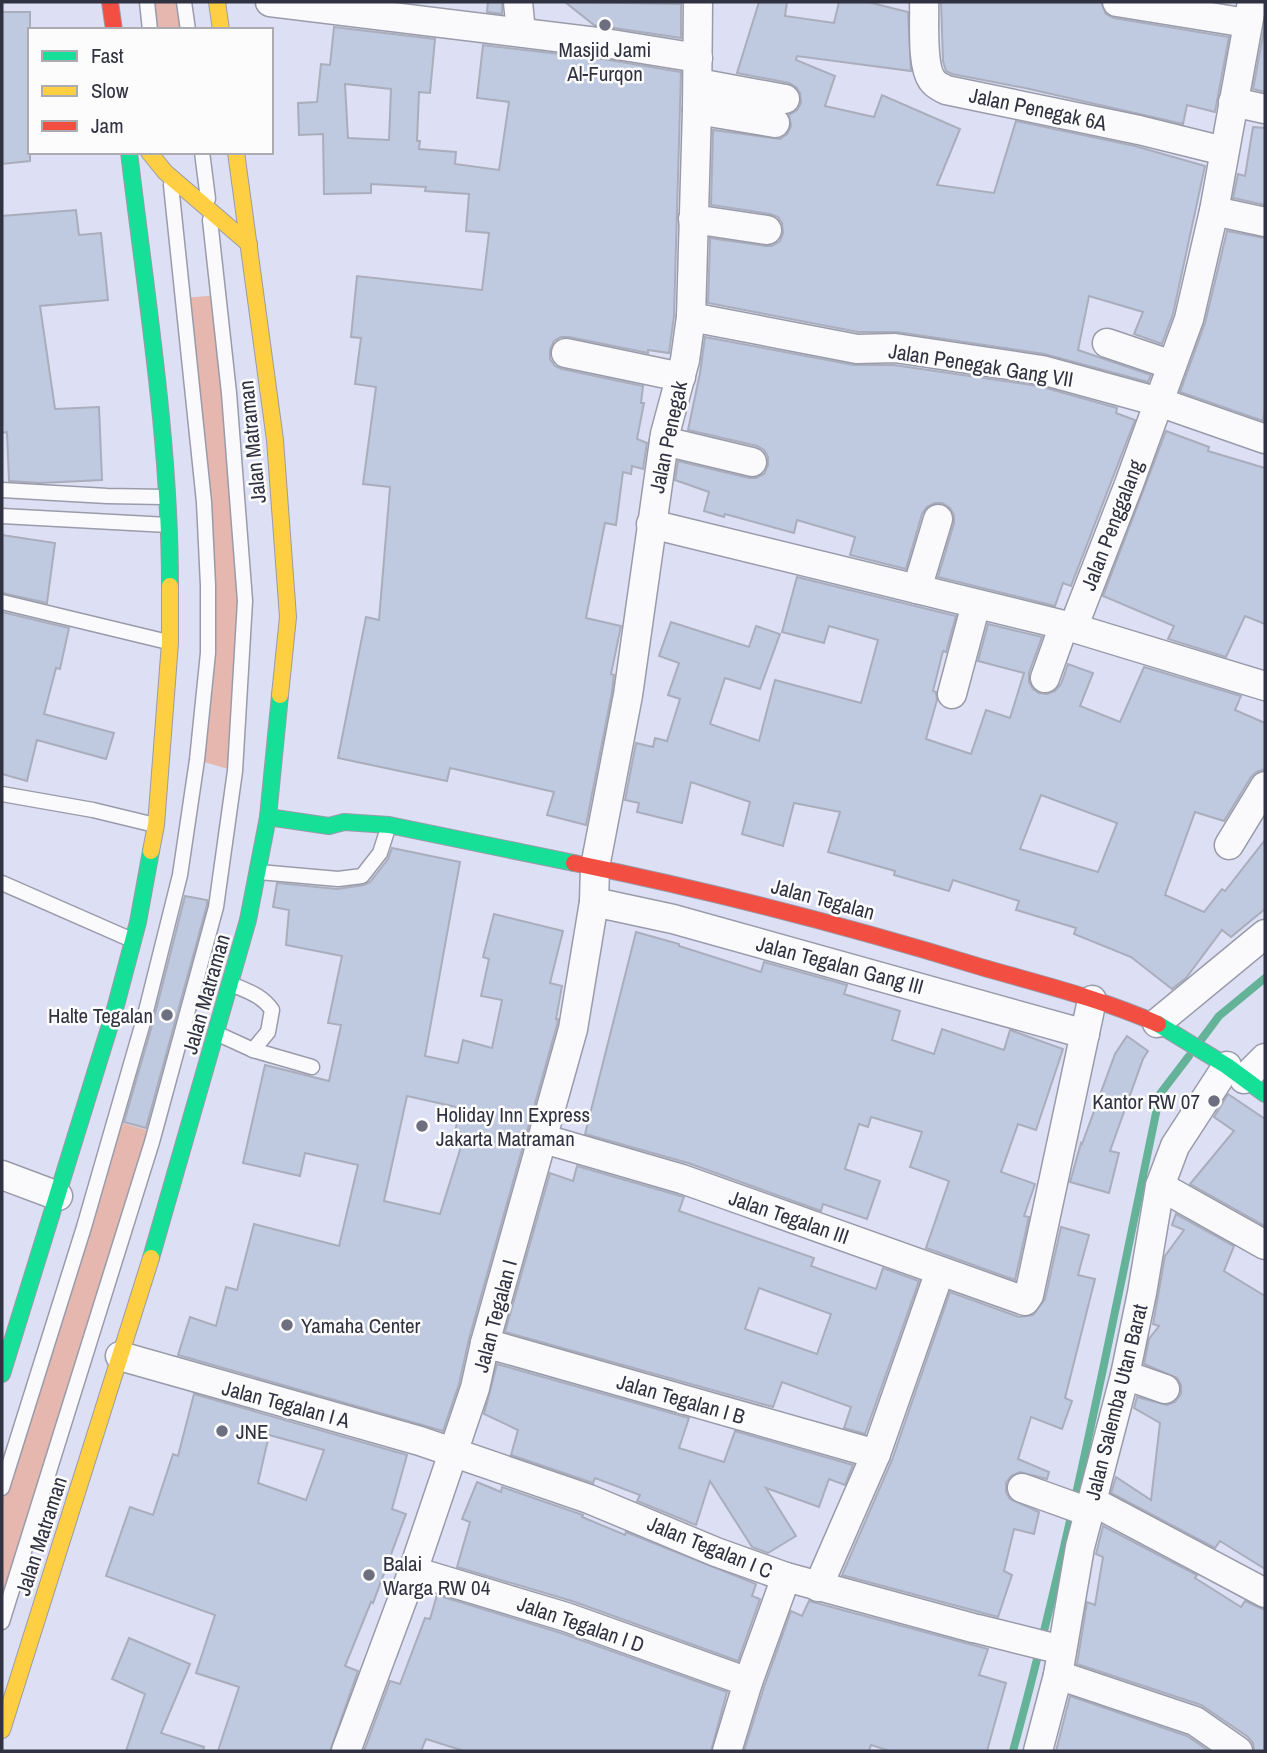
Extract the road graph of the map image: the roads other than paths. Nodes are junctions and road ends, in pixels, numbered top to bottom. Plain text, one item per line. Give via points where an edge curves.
1 (110, 2) edge
2 (118, 2) edge
3 (147, 2) edge
4 (184, 2) edge
5 (217, 2) edge
6 (227, 2) edge
7 (270, 2) edge
8 (518, 2) edge
9 (698, 2) edge
10 (923, 2) edge
11 (1117, 2) edge
12 (1250, 12) edge
13 (114, 28) edge
14 (122, 28) edge
15 (150, 28) edge
16 (188, 28) edge
17 (220, 28) edge
18 (521, 32) junction
19 (698, 84) junction
20 (1233, 102) junction
21 (1265, 109) edge
22 (780, 111) dead end
23 (1224, 151) junction
24 (129, 154) edge
25 (151, 154) edge
26 (167, 154) edge
27 (202, 154) edge
28 (236, 154) edge
29 (170, 177) junction
30 (209, 211) junction
31 (1214, 211) junction
32 (693, 219) junction
33 (1265, 222) edge
34 (767, 230) dead end
35 (249, 244) junction
36 (691, 317) junction
37 (1107, 344) dead end
38 (566, 353) dead end
39 (1172, 365) junction
40 (681, 377) junction
41 (1158, 402) junction
42 (1265, 439) edge
43 (664, 441) junction
44 (752, 462) dead end
45 (2, 490) edge
46 (169, 497) junction
47 (2, 516) edge
48 (938, 519) dead end
49 (651, 524) junction
50 (170, 525) junction
51 (916, 589) junction
52 (2, 602) edge
53 (976, 604) junction
54 (1069, 626) junction
55 (170, 643) junction
56 (1045, 678) dead end
57 (1265, 685) edge
58 (953, 694) dead end
59 (1265, 786) edge
60 (2, 793) edge
61 (328, 810) dead end
62 (268, 817) junction
63 (344, 822) junction
64 (156, 825) junction
65 (389, 825) junction
66 (1229, 845) dead end
67 (595, 867) junction
68 (258, 872) junction
69 (2, 883) edge
70 (679, 884) junction
71 (594, 902) junction
72 (673, 919) junction
73 (1265, 934) edge
74 (133, 940) junction
75 (230, 984) junction
76 (1092, 1000) junction
77 (1166, 1028) junction
78 (217, 1033) junction
79 (1085, 1034) junction
80 (253, 1050) junction
81 (1265, 1058) edge
82 (313, 1067) dead end
83 (1240, 1076) edge
84 (544, 1139) junction
85 (2, 1175) edge
86 (1160, 1186) junction
87 (58, 1196) junction
88 (1265, 1245) edge
89 (940, 1271) junction
90 (485, 1343) junction
91 (120, 1356) junction
92 (2, 1374) edge
93 (1125, 1375) junction
94 (1165, 1389) dead end
95 (452, 1453) junction
96 (876, 1454) junction
97 (2, 1488) edge
98 (1022, 1488) dead end
99 (1091, 1507) junction
100 (412, 1571) junction
101 (786, 1577) junction
102 (818, 1587) junction
103 (1265, 1594) edge
104 (2, 1622) edge
105 (1057, 1657) junction
106 (748, 1682) junction
107 (2, 1730) edge
108 (346, 1751) edge
109 (727, 1751) edge
110 (1038, 1751) edge
111 (1238, 1751) edge

1 - 13 main road
2 - 14 main road
3 - 15 lane
4 - 16 lane
5 - 6 street
5 - 17 main road
7 - 18 street
8 - 18 street
9 - 19 street, Jalan Penegak
10 - 23 street, Jalan Penegak 6A via 927,67 930,78 946,90
11 - 12 street
12 - 20 street, Jalan Penggalang
18 - 19 street
19 - 22 street
19 - 32 street, Jalan Penegak
20 - 21 street
20 - 23 street, Jalan Penggalang
23 - 31 street, Jalan Penggalang
24 - 46 main road
25 - 29 main road
26 - 29 lane
27 - 30 lane
28 - 35 main road, Jalan Matraman
29 - 30 main road
29 - 97 lane via 204,502 208,585 208,653 197,760 180,875 144,1018
30 - 35 main road
30 - 104 lane via 245,601 235,771 216,907 152,1142
31 - 33 street
31 - 39 street, Jalan Penggalang via 1189,319
32 - 34 street
32 - 36 street, Jalan Penegak
35 - 62 main road, Jalan Matraman via 275,440 288,617 276,795
36 - 40 street, Jalan Penegak
36 - 41 street, Jalan Penegak Gang VII via 857,349 895,348 1042,370
37 - 39 street
38 - 40 street
39 - 41 street, Jalan Penggalang
40 - 43 street, Jalan Penegak
41 - 42 street, Jalan Penegak Gang VII
41 - 54 street, Jalan Penggalang
43 - 44 street
43 - 49 street, Jalan Penegak
45 - 46 lane
46 - 50 main road
47 - 50 lane
48 - 51 street
49 - 51 street
49 - 67 street, Jalan Penegak via 628,695
50 - 55 main road
51 - 53 street
52 - 55 lane
53 - 54 street
53 - 58 street
54 - 56 street, Jalan Penggalang
54 - 57 street
55 - 64 main road
59 - 66 street
60 - 64 lane
61 - 63 main road
62 - 63 main road, Jalan Tegalan via 329,826
62 - 68 main road, Jalan Matraman
63 - 65 main road, Jalan Tegalan
64 - 74 main road
65 - 67 main road, Jalan Tegalan
65 - 68 lane via 380,853 362,876 338,879
67 - 70 main road, Jalan Tegalan
67 - 71 street, Jalan Tegalan I
68 - 75 main road, Jalan Matraman
69 - 74 lane
70 - 72 street
70 - 76 main road, Jalan Tegalan via 870,933
71 - 72 street, Jalan Tegalan Gang III
71 - 84 street, Jalan Tegalan I via 573,1029
72 - 79 street, Jalan Tegalan Gang III
73 - 77 street
74 - 87 main road
75 - 78 main road, Jalan Matraman
75 - 80 lane via 262,997 272,1010 268,1032
76 - 77 main road, Jalan Tegalan
76 - 79 street
77 - 83 main road, Jalan Tegalan
78 - 80 lane
78 - 91 main road, Jalan Matraman
79 - 89 street, Jalan Tegalan III via 1029,1295 1021,1300
80 - 82 lane
81 - 83 street, Jalan Salemba Utan Barat
83 - 86 street, Jalan Salemba Utan Barat via 1175,1146
84 - 89 street, Jalan Tegalan III via 682,1179
84 - 90 street, Jalan Tegalan I
85 - 87 street
86 - 88 street
86 - 93 street, Jalan Salemba Utan Barat
87 - 92 main road
89 - 96 street
90 - 95 street, Jalan Tegalan I
90 - 96 street, Jalan Tegalan I B
91 - 95 street, Jalan Tegalan I A
91 - 107 main road, Jalan Matraman
93 - 94 street
93 - 99 street, Jalan Salemba Utan Barat
95 - 100 street, Jalan Tegalan I
95 - 101 street, Jalan Tegalan I C via 589,1499
96 - 102 street
98 - 99 street
99 - 103 street
99 - 105 street, Jalan Salemba Utan Barat
100 - 106 street, Jalan Tegalan I D via 566,1617
100 - 108 street, Jalan Tegalan I
101 - 102 street, Jalan Tegalan I C
101 - 106 street
102 - 105 street, Jalan Tegalan I C via 982,1630
105 - 110 street, Jalan Salemba Utan Barat
105 - 111 street, Jalan Tegalan I C via 1195,1721
106 - 109 street

